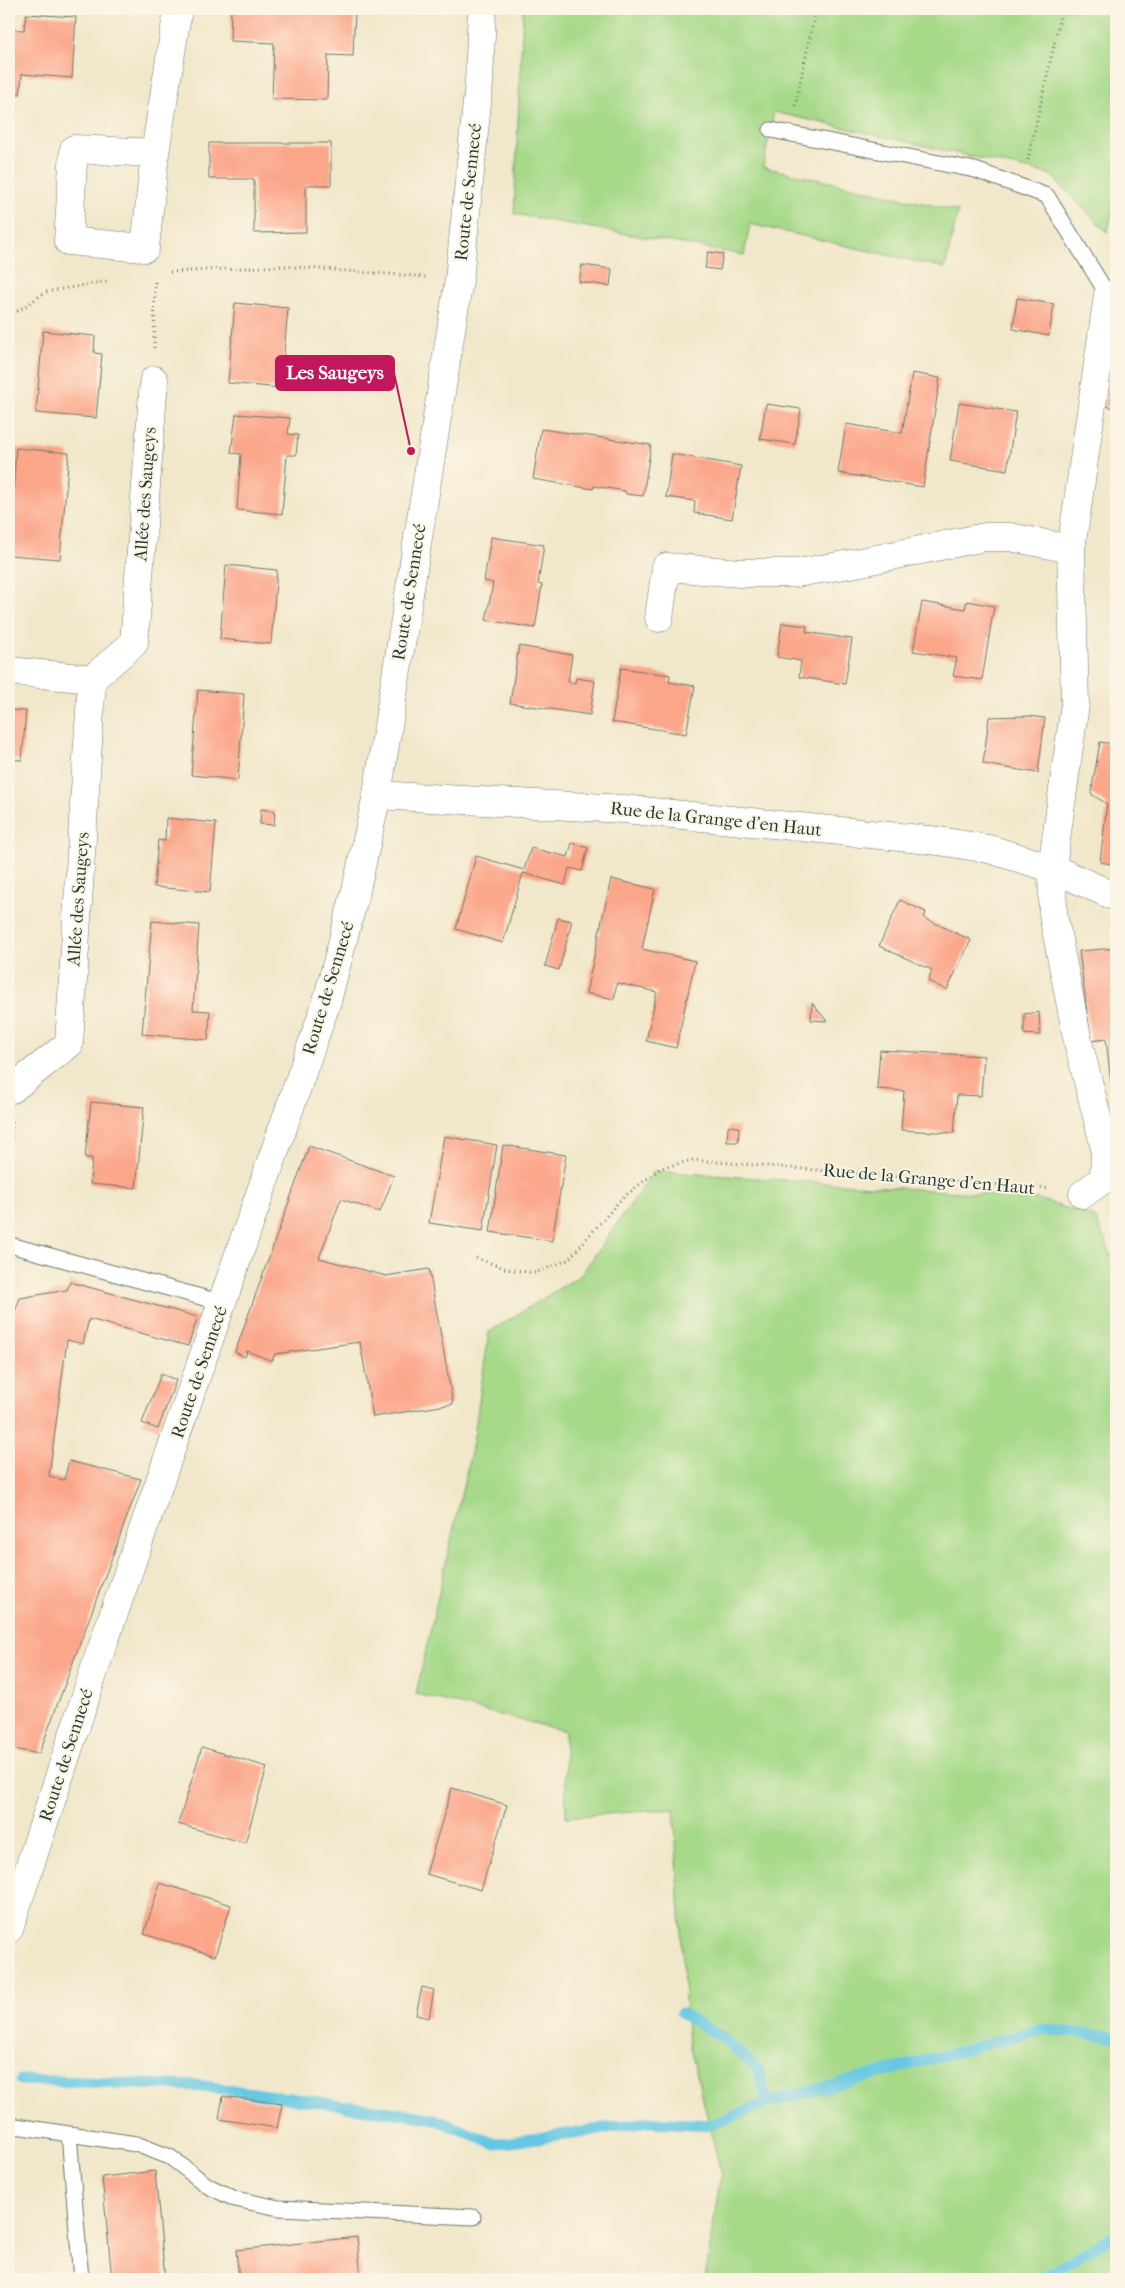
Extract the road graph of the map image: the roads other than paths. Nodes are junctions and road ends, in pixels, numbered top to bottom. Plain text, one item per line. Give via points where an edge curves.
1 (178, 9) edge
2 (482, 9) edge
3 (771, 130) dead end
4 (156, 153) junction
5 (1108, 295) joint
6 (154, 380) road end
7 (1071, 549) junction
8 (659, 618) dead end
9 (9, 671) edge
10 (92, 679) junction
11 (377, 795) junction
12 (1052, 868) junction
13 (1116, 896) edge
14 (10, 1088) edge
15 (1083, 1194) road end
16 (10, 1245) road end
17 (223, 1303) junction
18 (9, 1929) edge
19 (9, 2124) edge
20 (69, 2134) junction
21 (473, 2217) dead end
22 (81, 2279) edge

1 - 4 street
2 - 11 street, Route de Sennecé via 479,83 459,280
3 - 5 lane via 975,170 1047,196
4 - 4 street via 74,149 68,241 146,248
5 - 7 street
6 - 10 street, Allée des Saugeys via 134,643
7 - 8 street via 1010,537 984,537 797,573 740,573 666,567
7 - 12 street via 1075,704
9 - 10 street
10 - 14 street, Allée des Saugeys via 69,1044
11 - 12 street, Rue de la Grange d'en Haut via 623,809 939,841 989,849
11 - 17 street, Route de Sennecé via 327,1001
12 - 13 street, Rue de la Grange d'en Haut
12 - 15 street via 1053,914 1082,1060 1105,1148 1104,1179
16 - 17 lane
17 - 18 street, Route de Sennecé via 98,1659
19 - 20 lane
20 - 21 lane via 145,2147 170,2157 208,2186 235,2199 279,2208
20 - 22 lane

